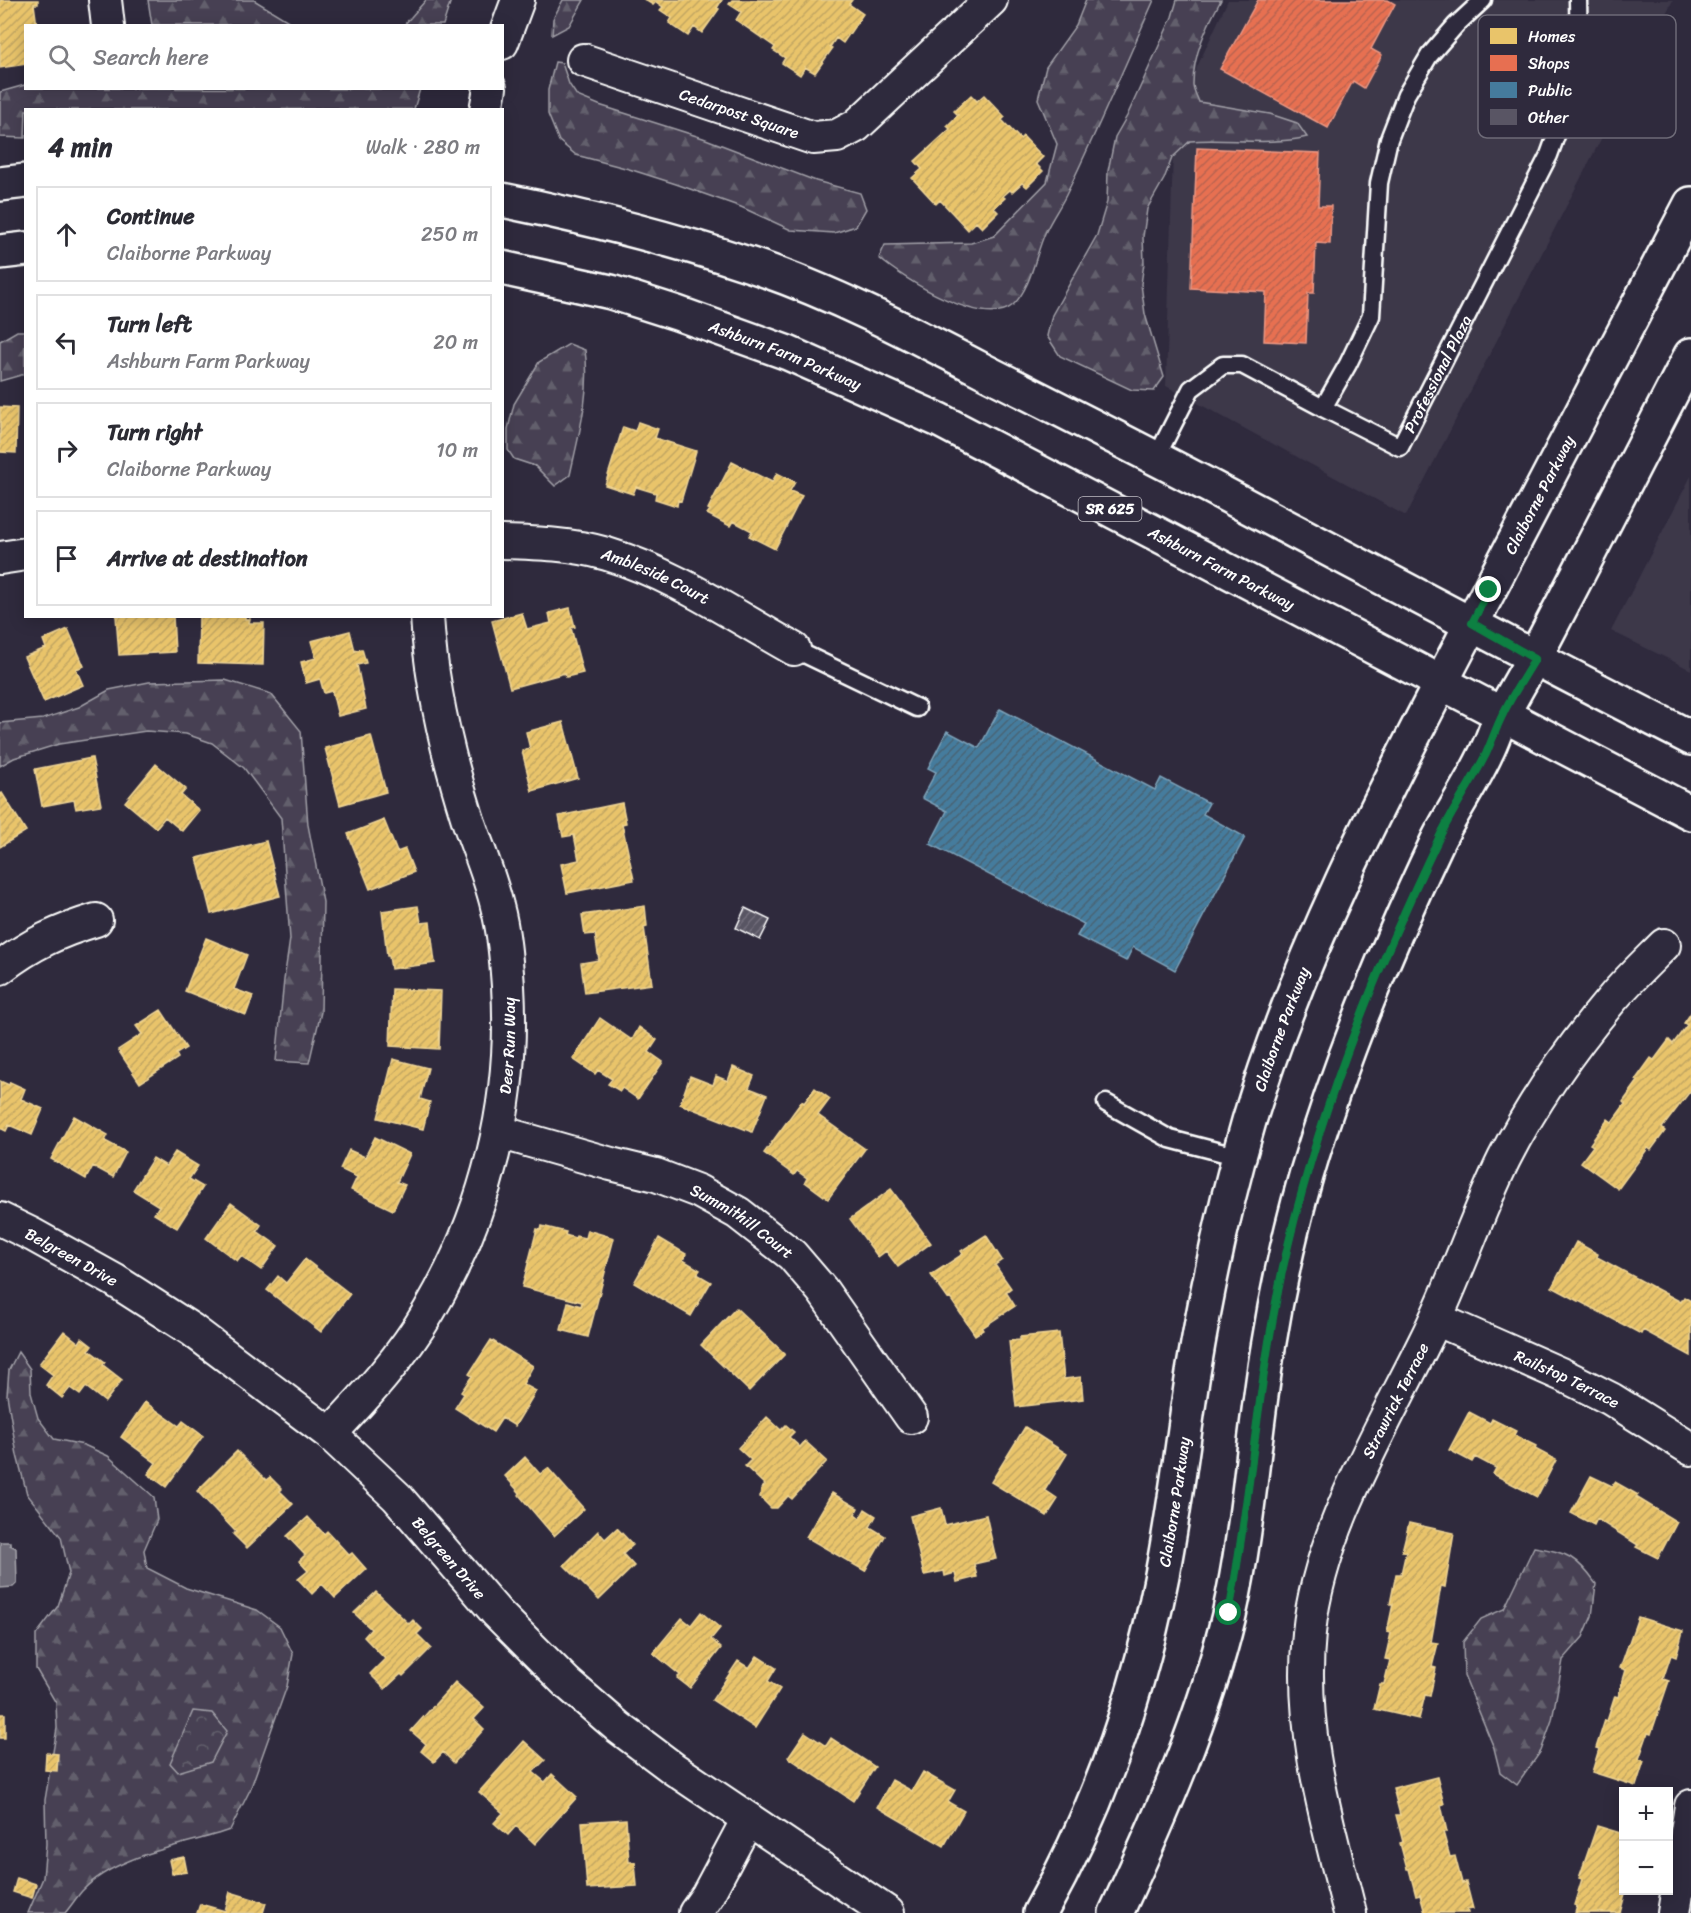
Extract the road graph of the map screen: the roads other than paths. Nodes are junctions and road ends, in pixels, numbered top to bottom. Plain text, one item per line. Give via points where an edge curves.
1 (105, 0) edge
2 (518, 0) edge
3 (991, 0) edge
4 (1483, 0) edge
5 (1578, 0) edge
6 (1578, 15) edge
7 (108, 24) edge
8 (504, 38) edge
9 (583, 60) dead end
10 (490, 90) edge
11 (486, 108) edge
12 (1555, 138) edge
13 (24, 181) edge
14 (0, 184) edge
15 (504, 200) edge
16 (1691, 204) edge
17 (24, 249) edge
18 (0, 252) edge
19 (504, 268) edge
20 (1691, 355) edge
21 (1323, 408) junction
22 (1156, 458) junction
23 (504, 542) edge
24 (24, 554) edge
25 (0, 558) edge
26 (427, 618) edge
27 (1472, 623) junction
28 (794, 649) joint
29 (1535, 659) junction
30 (1441, 681) junction
31 (917, 708) dead end
32 (1503, 714) junction
33 (1691, 738) edge
34 (1691, 813) edge
35 (96, 920) dead end
36 (1664, 945) dead end
37 (0, 968) edge
38 (1106, 1103) dead end
39 (499, 1131) junction
40 (1239, 1157) junction
41 (0, 1219) edge
42 (1436, 1319) junction
43 (911, 1417) dead end
44 (330, 1434) junction
45 (1691, 1449) edge
46 (1691, 1806) edge
47 (748, 1819) junction
48 (695, 1913) edge
49 (888, 1913) edge
50 (1040, 1913) edge
51 (1116, 1913) edge
52 (1350, 1913) edge
53 (1674, 1913) edge

1 - 7 street
2 - 8 street
3 - 9 street, Cedarpost Square via 856,126 837,136 813,138
4 - 21 lane via 1430,56 1406,95 1393,128 1379,183 1371,316
5 - 6 lane, Professional Plaza
10 - 11 street
12 - 21 lane, Professional Plaza via 1400,447
13 - 14 main road
15 - 22 main road via 614,225 784,278 900,328
16 - 27 main road, Claiborne Parkway
17 - 18 main road
19 - 30 main road, Ashburn Farm Parkway / SR 625 via 610,292 788,352 939,420
20 - 29 main road
21 - 22 lane via 1242,365 1223,365 1191,389
22 - 27 main road
23 - 28 street, Ambleside Court via 560,545 605,554 648,569
24 - 25 street
26 - 39 street, Deer Run Way via 444,738 495,897 506,957 510,1017
27 - 29 main road
27 - 30 main road, Claiborne Parkway
28 - 31 lane
29 - 32 main road
29 - 33 main road
30 - 32 main road, Ashburn Farm Parkway / SR 625
30 - 40 main road, Claiborne Parkway via 1326,914 1290,1002
32 - 34 main road, Ashburn Farm Parkway / SR 625
32 - 51 main road via 1398,926 1333,1091 1282,1272 1241,1549 1220,1648 1191,1742
35 - 37 street via 48,937
36 - 42 street, Strawrick Terrace via 1613,998 1545,1087 1505,1157
38 - 40 lane via 1170,1139
39 - 43 street, Summithill Court via 656,1175 698,1191 738,1213 792,1255 822,1290
39 - 44 street, Deer Run Way via 470,1229 429,1312 375,1386
40 - 50 main road, Claiborne Parkway via 1213,1262 1162,1577 1142,1658 1097,1795 1077,1844
41 - 44 street, Belgreen Drive via 114,1280 192,1329
42 - 45 street, Railstop Terrace via 1575,1381
42 - 52 street, Strawrick Terrace via 1343,1508 1330,1543 1309,1632 1310,1740
44 - 47 street, Belgreen Drive via 397,1497 497,1613 567,1683 664,1762
46 - 53 street
47 - 48 street
47 - 49 street, Belgreen Drive

